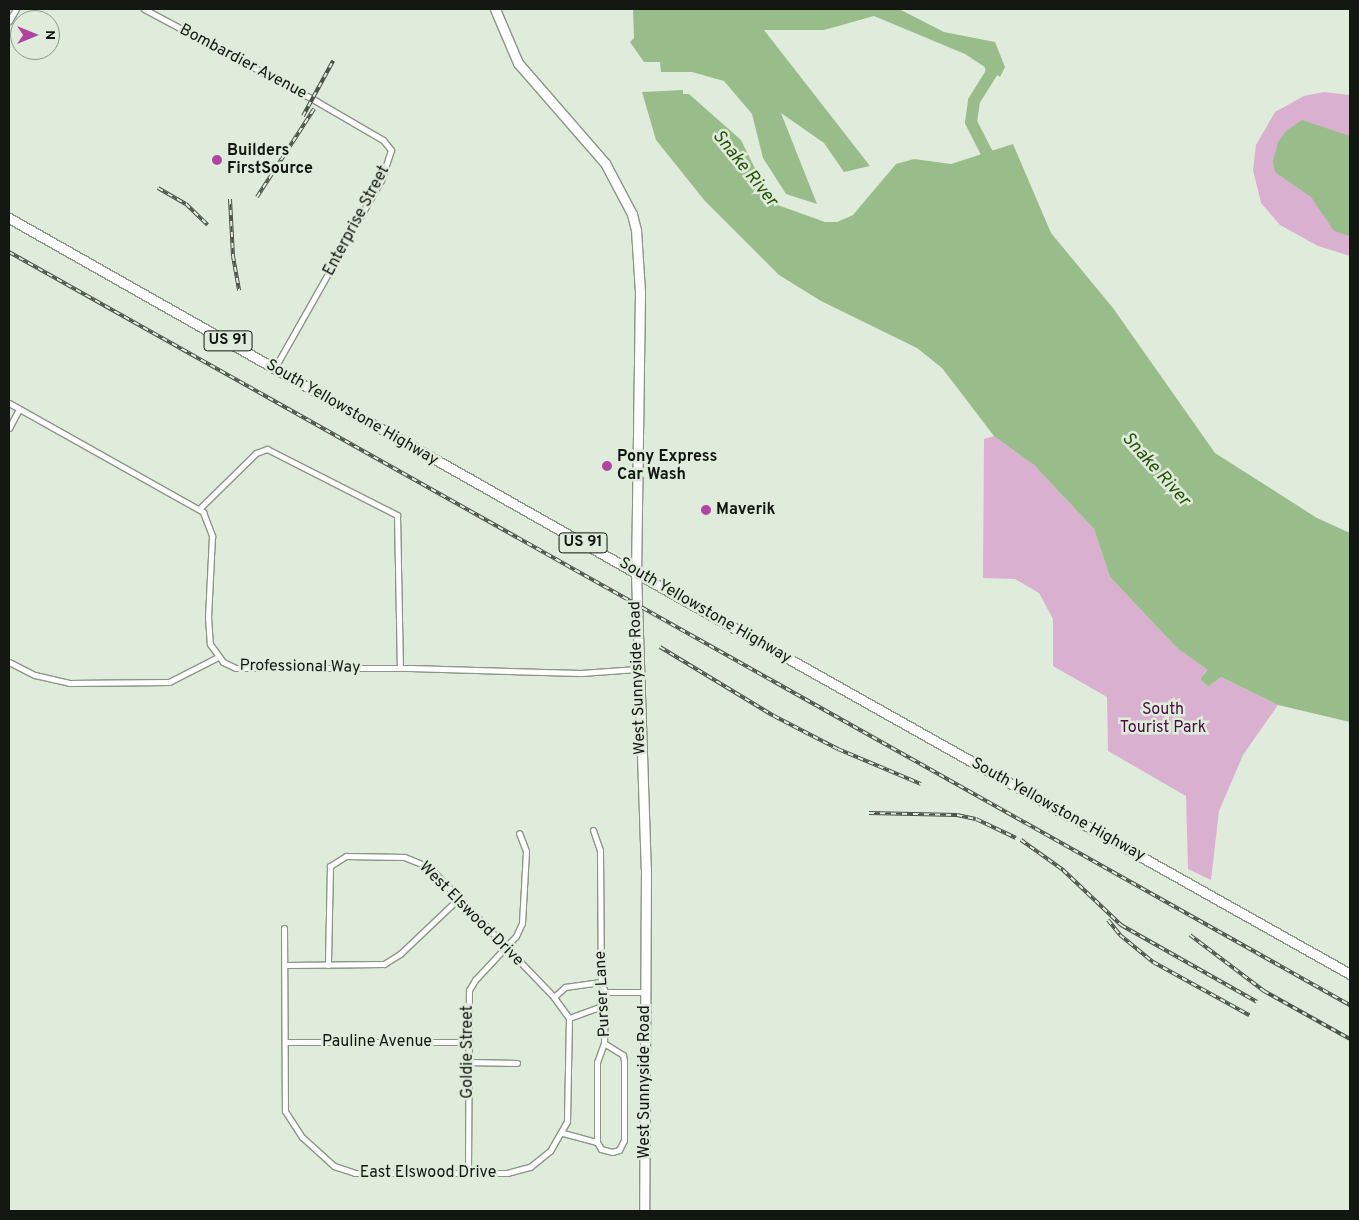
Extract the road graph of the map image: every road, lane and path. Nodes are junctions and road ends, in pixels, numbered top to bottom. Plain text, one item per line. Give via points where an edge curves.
1 (16, 9) edge
2 (144, 9) edge
3 (495, 9) edge
4 (9, 21) edge
5 (316, 101) joint
6 (9, 218) edge
7 (274, 369) junction
8 (9, 403) edge
9 (20, 409) junction
10 (9, 428) edge
11 (199, 509) junction
12 (636, 573) junction
13 (218, 658) junction
14 (9, 662) edge
15 (400, 668) junction
16 (637, 669) junction
17 (593, 830) dead end
18 (519, 833) dead end
19 (459, 898) junction
20 (284, 928) dead end
21 (505, 947) junction
22 (285, 964) junction
23 (328, 964) junction
24 (1350, 974) edge
25 (601, 982) junction
26 (605, 992) junction
27 (645, 992) junction
28 (554, 997) junction
29 (568, 1018) junction
30 (285, 1042) junction
31 (468, 1042) junction
32 (604, 1043) junction
33 (468, 1062) junction
34 (516, 1063) dead end
35 (563, 1132) junction
36 (597, 1142) junction
37 (468, 1172) junction
38 (644, 1211) edge

1 - 4 street
2 - 5 street, Bombardier Avenue
3 - 12 main road, West Sunnyside Road via 518,63 605,163 632,214 640,292
5 - 7 street, Enterprise Street via 383,140 392,155 322,288
6 - 7 main road, South Yellowstone Highway / US 91
7 - 12 main road, South Yellowstone Highway / US 91
8 - 9 street
9 - 10 street
9 - 11 street
11 - 13 street, Professional Way via 207,518 212,536 208,630
11 - 15 street via 256,453 267,449 397,515
12 - 16 main road, West Sunnyside Road
12 - 24 main road, South Yellowstone Highway
13 - 14 street via 169,682 69,683 35,674
13 - 15 street, Professional Way via 236,668 250,669
15 - 16 street, Professional Way via 581,673
16 - 27 main road, West Sunnyside Road via 646,870
17 - 25 street, Purser Lane via 600,850
18 - 21 street, Goldie Street via 526,851 525,911 516,936
19 - 21 street, West Elswood Drive
19 - 23 street via 400,954 384,964
19 - 23 street, West Elswood Drive via 429,867 414,858 346,856 337,859 328,874
20 - 22 street, East Elswood Drive
21 - 28 street, West Elswood Drive
21 - 31 street, Goldie Street via 469,990
22 - 23 street
22 - 30 street, East Elswood Drive
25 - 26 street, Purser Lane
25 - 28 street via 565,987
26 - 27 street
26 - 29 street via 599,1006
26 - 32 street, Purser Lane
27 - 38 main road, West Sunnyside Road
28 - 29 street
29 - 35 street, East Elswood Drive via 568,1112
30 - 31 street, Pauline Avenue
30 - 37 street, East Elswood Drive via 285,1111 302,1137 334,1166 355,1173
31 - 33 street, Goldie Street
32 - 36 street via 597,1062
32 - 36 street, Purser Lane via 623,1055 624,1140 619,1150 612,1152 601,1149
33 - 34 street
33 - 37 street, Goldie Street
35 - 36 street
35 - 37 street, East Elswood Drive via 550,1151 519,1172

